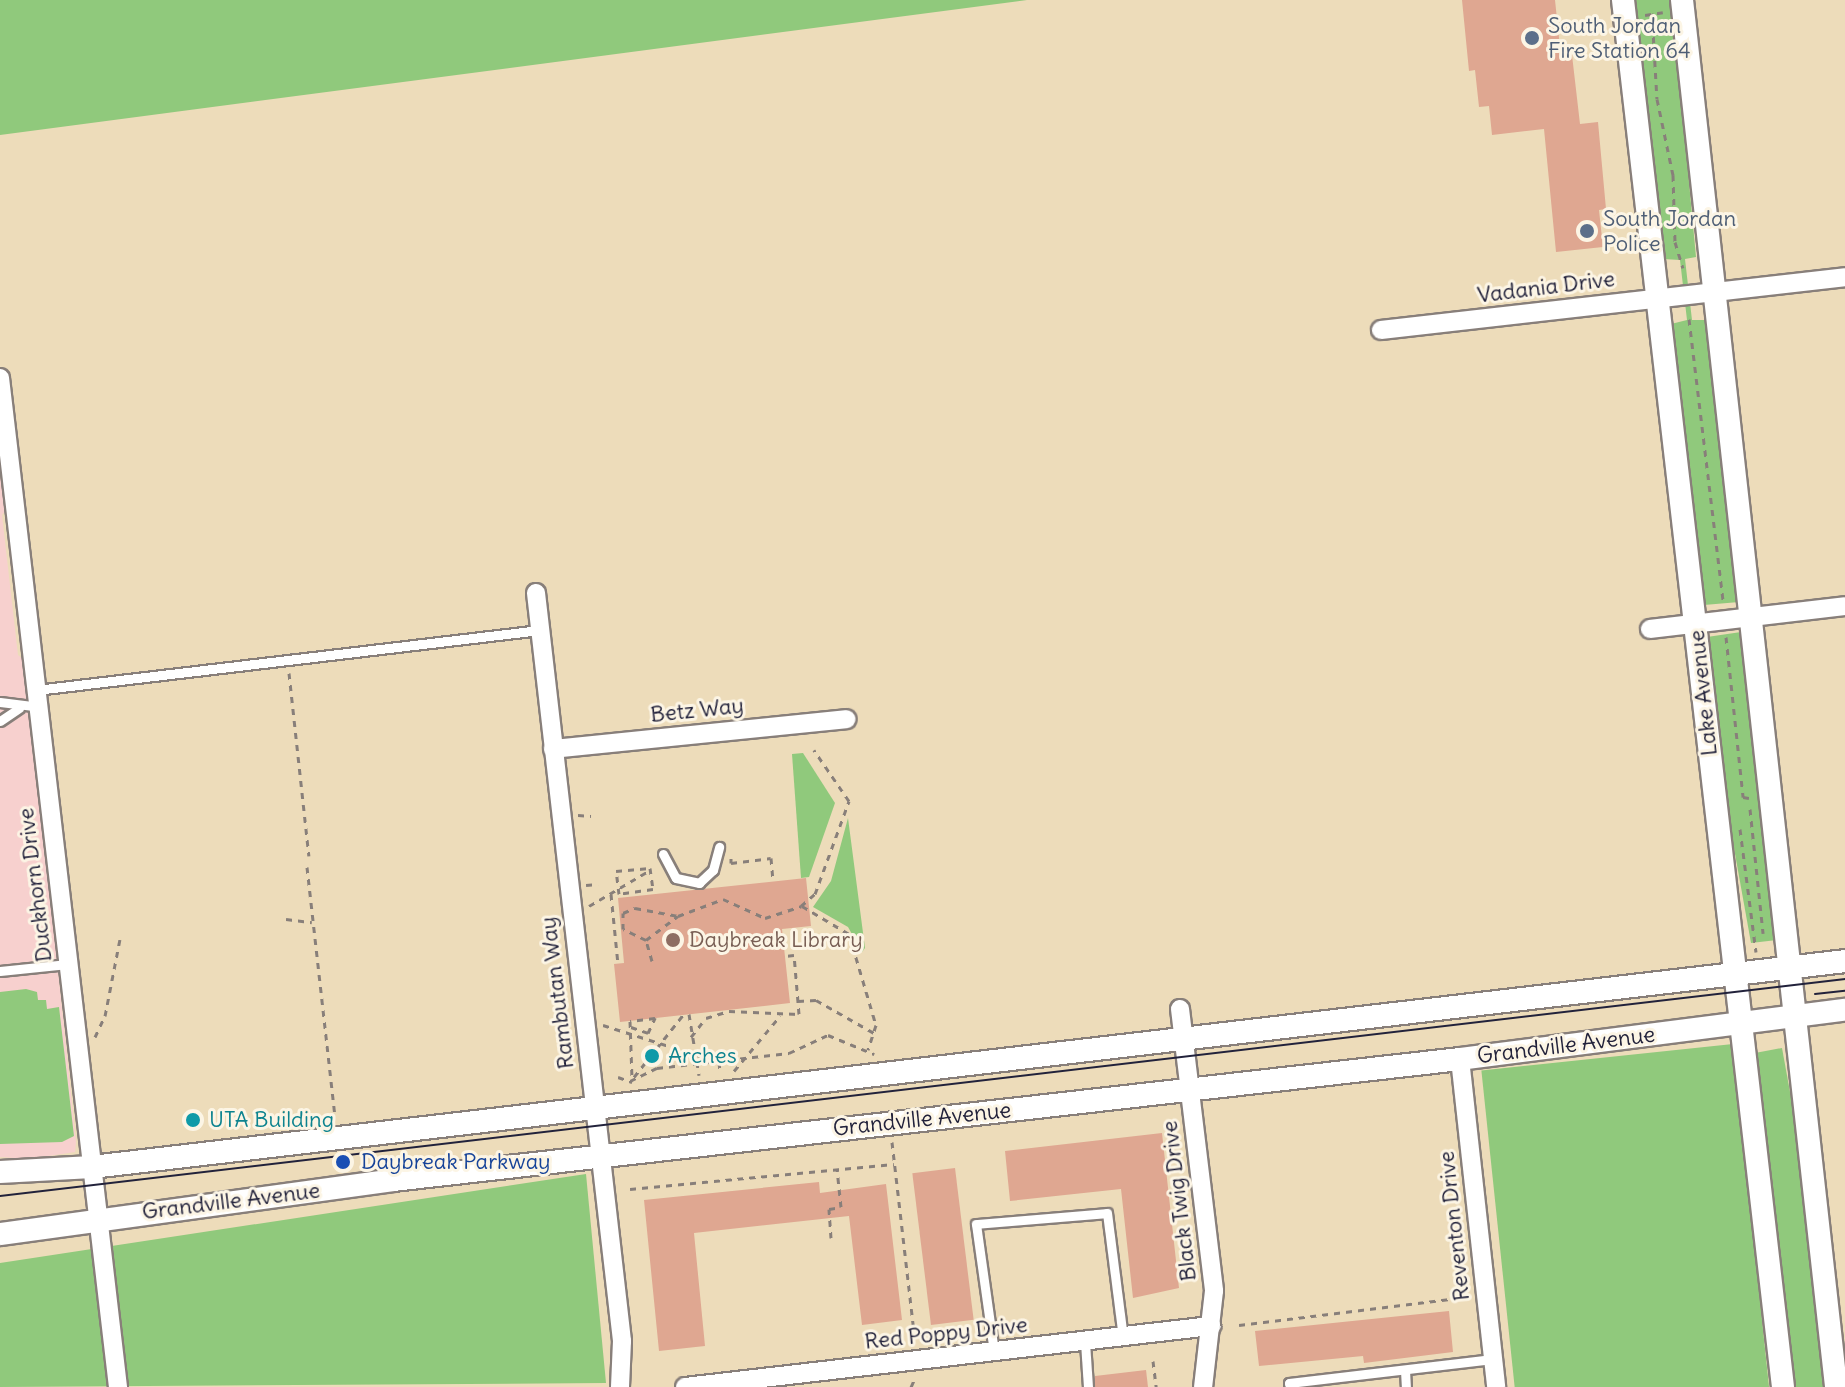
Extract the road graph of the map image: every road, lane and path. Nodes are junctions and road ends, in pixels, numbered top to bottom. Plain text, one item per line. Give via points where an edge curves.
1 (1623, 0) edge
2 (1673, 6) edge
3 (1652, 13) junction
4 (1641, 15) dead end
5 (1683, 268) dead end
6 (1845, 277) edge
7 (1715, 291) junction
8 (1657, 298) junction
9 (1689, 319) dead end
10 (1381, 330) dead end
11 (0, 378) edge
12 (5, 462) edge
13 (536, 593) dead end
14 (1845, 606) edge
15 (1753, 616) junction
16 (1725, 620) junction
17 (1696, 624) junction
18 (1650, 629) dead end
19 (540, 630) junction
20 (289, 672) dead end
21 (37, 698) junction
22 (0, 702) edge
23 (19, 708) junction
24 (846, 719) dead end
25 (0, 721) edge
26 (553, 749) junction
27 (814, 750) dead end
28 (578, 815) dead end
29 (591, 816) dead end
30 (724, 847) joint
31 (663, 854) dead end
32 (309, 856) dead end
33 (307, 867) dead end
34 (650, 870) junction
35 (773, 881) dead end
36 (598, 884) dead end
37 (586, 885) dead end
38 (618, 889) junction
39 (611, 894) junction
40 (589, 906) dead end
41 (801, 906) junction
42 (678, 916) junction
43 (286, 919) dead end
44 (312, 922) junction
45 (1763, 933) dead end
46 (120, 939) dead end
47 (646, 940) junction
48 (785, 956) dead end
49 (652, 961) dead end
50 (1845, 961) edge
51 (69, 964) junction
52 (618, 964) dead end
53 (1791, 969) junction
54 (0, 971) edge
55 (1735, 976) junction
56 (798, 1001) junction
57 (1180, 1009) dead end
58 (1845, 1010) edge
59 (689, 1014) dead end
60 (683, 1015) dead end
61 (780, 1016) junction
62 (1795, 1016) junction
63 (1742, 1023) junction
64 (603, 1025) dead end
65 (631, 1027) junction
66 (628, 1033) junction
67 (874, 1033) junction
68 (95, 1037) dead end
69 (691, 1037) junction
70 (1184, 1040) junction
71 (660, 1044) junction
72 (868, 1051) junction
73 (789, 1053) junction
74 (693, 1055) junction
75 (878, 1055) dead end
76 (746, 1057) junction
77 (866, 1057) dead end
78 (757, 1058) junction
79 (1460, 1059) junction
80 (719, 1062) junction
81 (698, 1063) junction
82 (672, 1066) junction
83 (796, 1066) dead end
84 (758, 1071) dead end
85 (732, 1074) dead end
86 (721, 1076) dead end
87 (700, 1078) dead end
88 (631, 1080) junction
89 (674, 1082) dead end
90 (1190, 1090) junction
91 (622, 1092) dead end
92 (595, 1105) junction
93 (336, 1129) dead end
94 (892, 1142) dead end
95 (601, 1156) junction
96 (894, 1164) junction
97 (92, 1167) junction
98 (837, 1169) junction
99 (0, 1172) edge
100 (630, 1189) dead end
101 (97, 1218) junction
102 (0, 1234) edge
103 (831, 1238) dead end
104 (1476, 1297) dead end
105 (1239, 1325) dead end
106 (1211, 1326) junction
107 (1123, 1338) junction
108 (1085, 1342) junction
109 (916, 1348) dead end
110 (994, 1352) junction
111 (1493, 1359) junction
112 (1153, 1361) dead end
113 (1405, 1370) junction
114 (118, 1387) edge
115 (620, 1387) edge
116 (685, 1387) edge
117 (1088, 1387) edge
118 (1156, 1387) edge
119 (1203, 1387) edge
120 (1290, 1387) edge
121 (1406, 1387) edge
122 (1496, 1387) edge
123 (1783, 1387) edge
124 (1836, 1387) edge

1 - 8 street, Lake Avenue
2 - 3 path
2 - 7 street
3 - 4 path
3 - 5 path via 1657,99 1673,175 1675,242
6 - 7 street, Vadania Drive
7 - 8 street, Vadania Drive
7 - 15 street
8 - 10 street, Vadania Drive
8 - 17 street, Lake Avenue
9 - 16 path
11 - 12 street, Duckhorn Drive
12 - 21 street, Duckhorn Drive
13 - 19 street, Rambutan Way
14 - 15 street
15 - 16 street
15 - 53 street
16 - 17 street
16 - 45 path
17 - 18 street
17 - 55 street, Lake Avenue
19 - 21 lane
19 - 26 street, Rambutan Way
20 - 32 path
21 - 23 lane
21 - 51 street, Duckhorn Drive
22 - 23 lane
23 - 25 lane
24 - 26 street, Betz Way
26 - 92 street, Rambutan Way
27 - 41 path via 849,801 825,877
28 - 29 path
30 - 31 lane via 713,870 699,883 676,878
30 - 35 path via 731,863 771,858
33 - 44 path
34 - 38 path
34 - 38 path via 616,871
34 - 38 path via 653,889 619,894
36 - 37 path
38 - 39 path
39 - 40 path
39 - 52 path
41 - 42 path via 765,918 723,899
41 - 67 path via 849,934 872,998
42 - 47 path
42 - 47 path via 635,908 623,913 623,929
43 - 44 path
44 - 93 path
46 - 68 path via 105,1016
47 - 49 path
48 - 56 path via 794,955
50 - 53 street
51 - 54 lane
51 - 97 street, Duckhorn Drive
53 - 55 street
53 - 62 street
55 - 63 street, Lake Avenue
55 - 70 street
56 - 61 path via 799,1014
56 - 67 path via 816,1000
57 - 70 street, Black Twig Drive
58 - 62 street, Grandville Avenue
59 - 69 path
60 - 71 path
61 - 69 path via 729,1011 706,1018
61 - 76 path
62 - 63 street, Grandville Avenue
62 - 124 street
63 - 79 street, Grandville Avenue
63 - 123 street, Lake Avenue
64 - 66 path
65 - 65 path via 630,1021 655,1018 648,1033
65 - 66 path
66 - 71 path
66 - 88 path
67 - 72 path
69 - 74 path
70 - 90 street, Black Twig Drive
70 - 92 street
71 - 74 path
71 - 88 path
72 - 73 path via 828,1035
72 - 75 path
72 - 77 path
73 - 78 path
73 - 83 path
74 - 80 path
74 - 81 path
76 - 78 path
76 - 80 path
76 - 85 path
78 - 84 path
79 - 90 street, Grandville Avenue
79 - 111 street, Reventon Drive
80 - 81 path
80 - 86 path
81 - 82 path
81 - 87 path
82 - 88 path
82 - 89 path
88 - 91 path
90 - 95 street, Grandville Avenue
90 - 106 street, Black Twig Drive via 1214,1291
92 - 95 street, Rambutan Way
92 - 97 street
94 - 96 path
95 - 101 street, Grandville Avenue
95 - 115 street, Rambutan Way via 622,1341
96 - 98 path
96 - 109 path
97 - 99 street
97 - 101 street, Duckhorn Drive
98 - 100 path
98 - 103 path via 841,1207 829,1209
101 - 102 street, Grandville Avenue
101 - 114 street, Duckhorn Drive
104 - 105 path
106 - 107 street, Red Poppy Drive
106 - 119 street, Black Twig Drive
107 - 108 street, Red Poppy Drive
107 - 110 lane via 1107,1213 976,1224
108 - 110 street, Red Poppy Drive
108 - 117 lane
110 - 116 street, Red Poppy Drive
111 - 113 lane
111 - 122 street, Reventon Drive
112 - 118 path
113 - 120 lane via 1289,1383
113 - 121 lane

